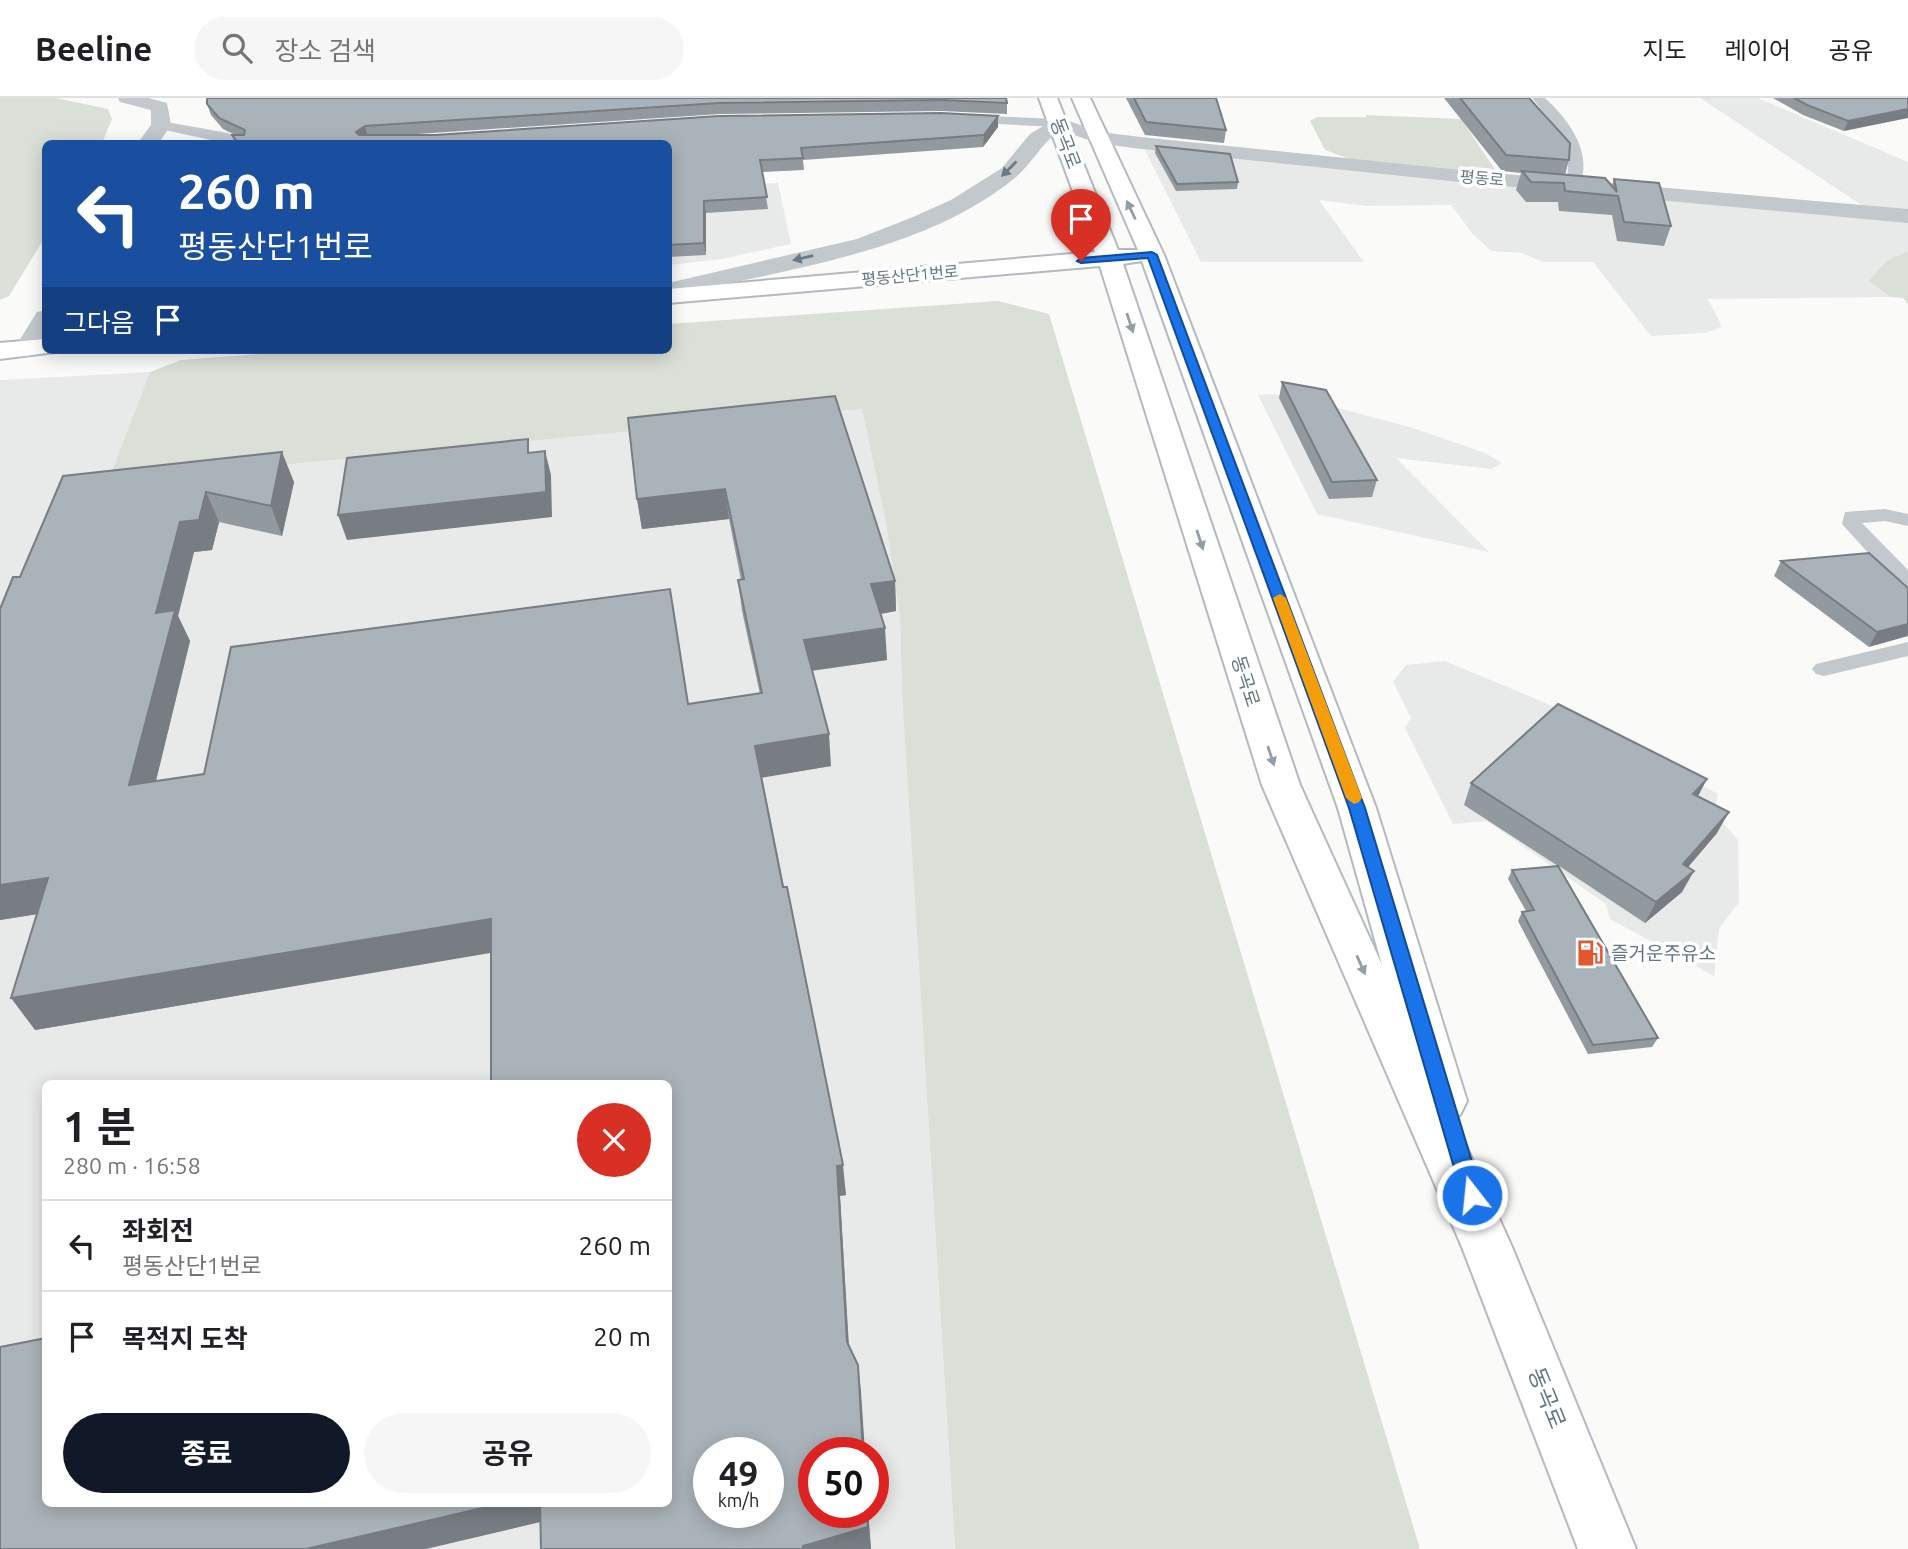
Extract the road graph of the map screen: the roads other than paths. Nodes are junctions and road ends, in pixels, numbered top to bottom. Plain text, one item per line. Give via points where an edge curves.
1 (127, 98) edge
2 (1538, 98) edge
3 (1062, 106) edge
4 (955, 118) edge
5 (161, 125) junction
6 (1097, 137) junction
7 (151, 140) edge
8 (232, 140) edge
9 (1573, 187) junction
10 (1908, 216) edge
11 (1152, 255) junction
12 (1109, 258) junction
13 (672, 289) edge
14 (672, 296) edge
15 (42, 329) edge
16 (36, 348) edge
17 (0, 351) edge
18 (1908, 520) edge
19 (1908, 583) edge
20 (1908, 649) edge
21 (1824, 669) dead end
22 (1487, 1247) junction
23 (1608, 1549) edge

1 - 5 street via 160,107
2 - 9 lane via 1563,121 1570,135 1578,162
3 - 4 lane
3 - 6 main road, 동곡로
3 - 12 main road, 동곡로
3 -> 13 street via 1009,172 959,205 864,244
5 - 7 street
5 - 8 lane
6 - 9 street, 평동로
11 -> 6 main road, 동곡로
9 - 10 street, 평동로
11 - 12 main road, 평동산단1번로
11 - 22 main road, 동곡로 via 1357,808
12 - 14 main road, 평동산단1번로
12 -> 22 main road, 동곡로 via 1281,785
15 - 16 street
16 - 17 main road
18 - 19 lane via 1852,516 1853,524
20 - 21 lane
22 - 23 main road, 동곡로

